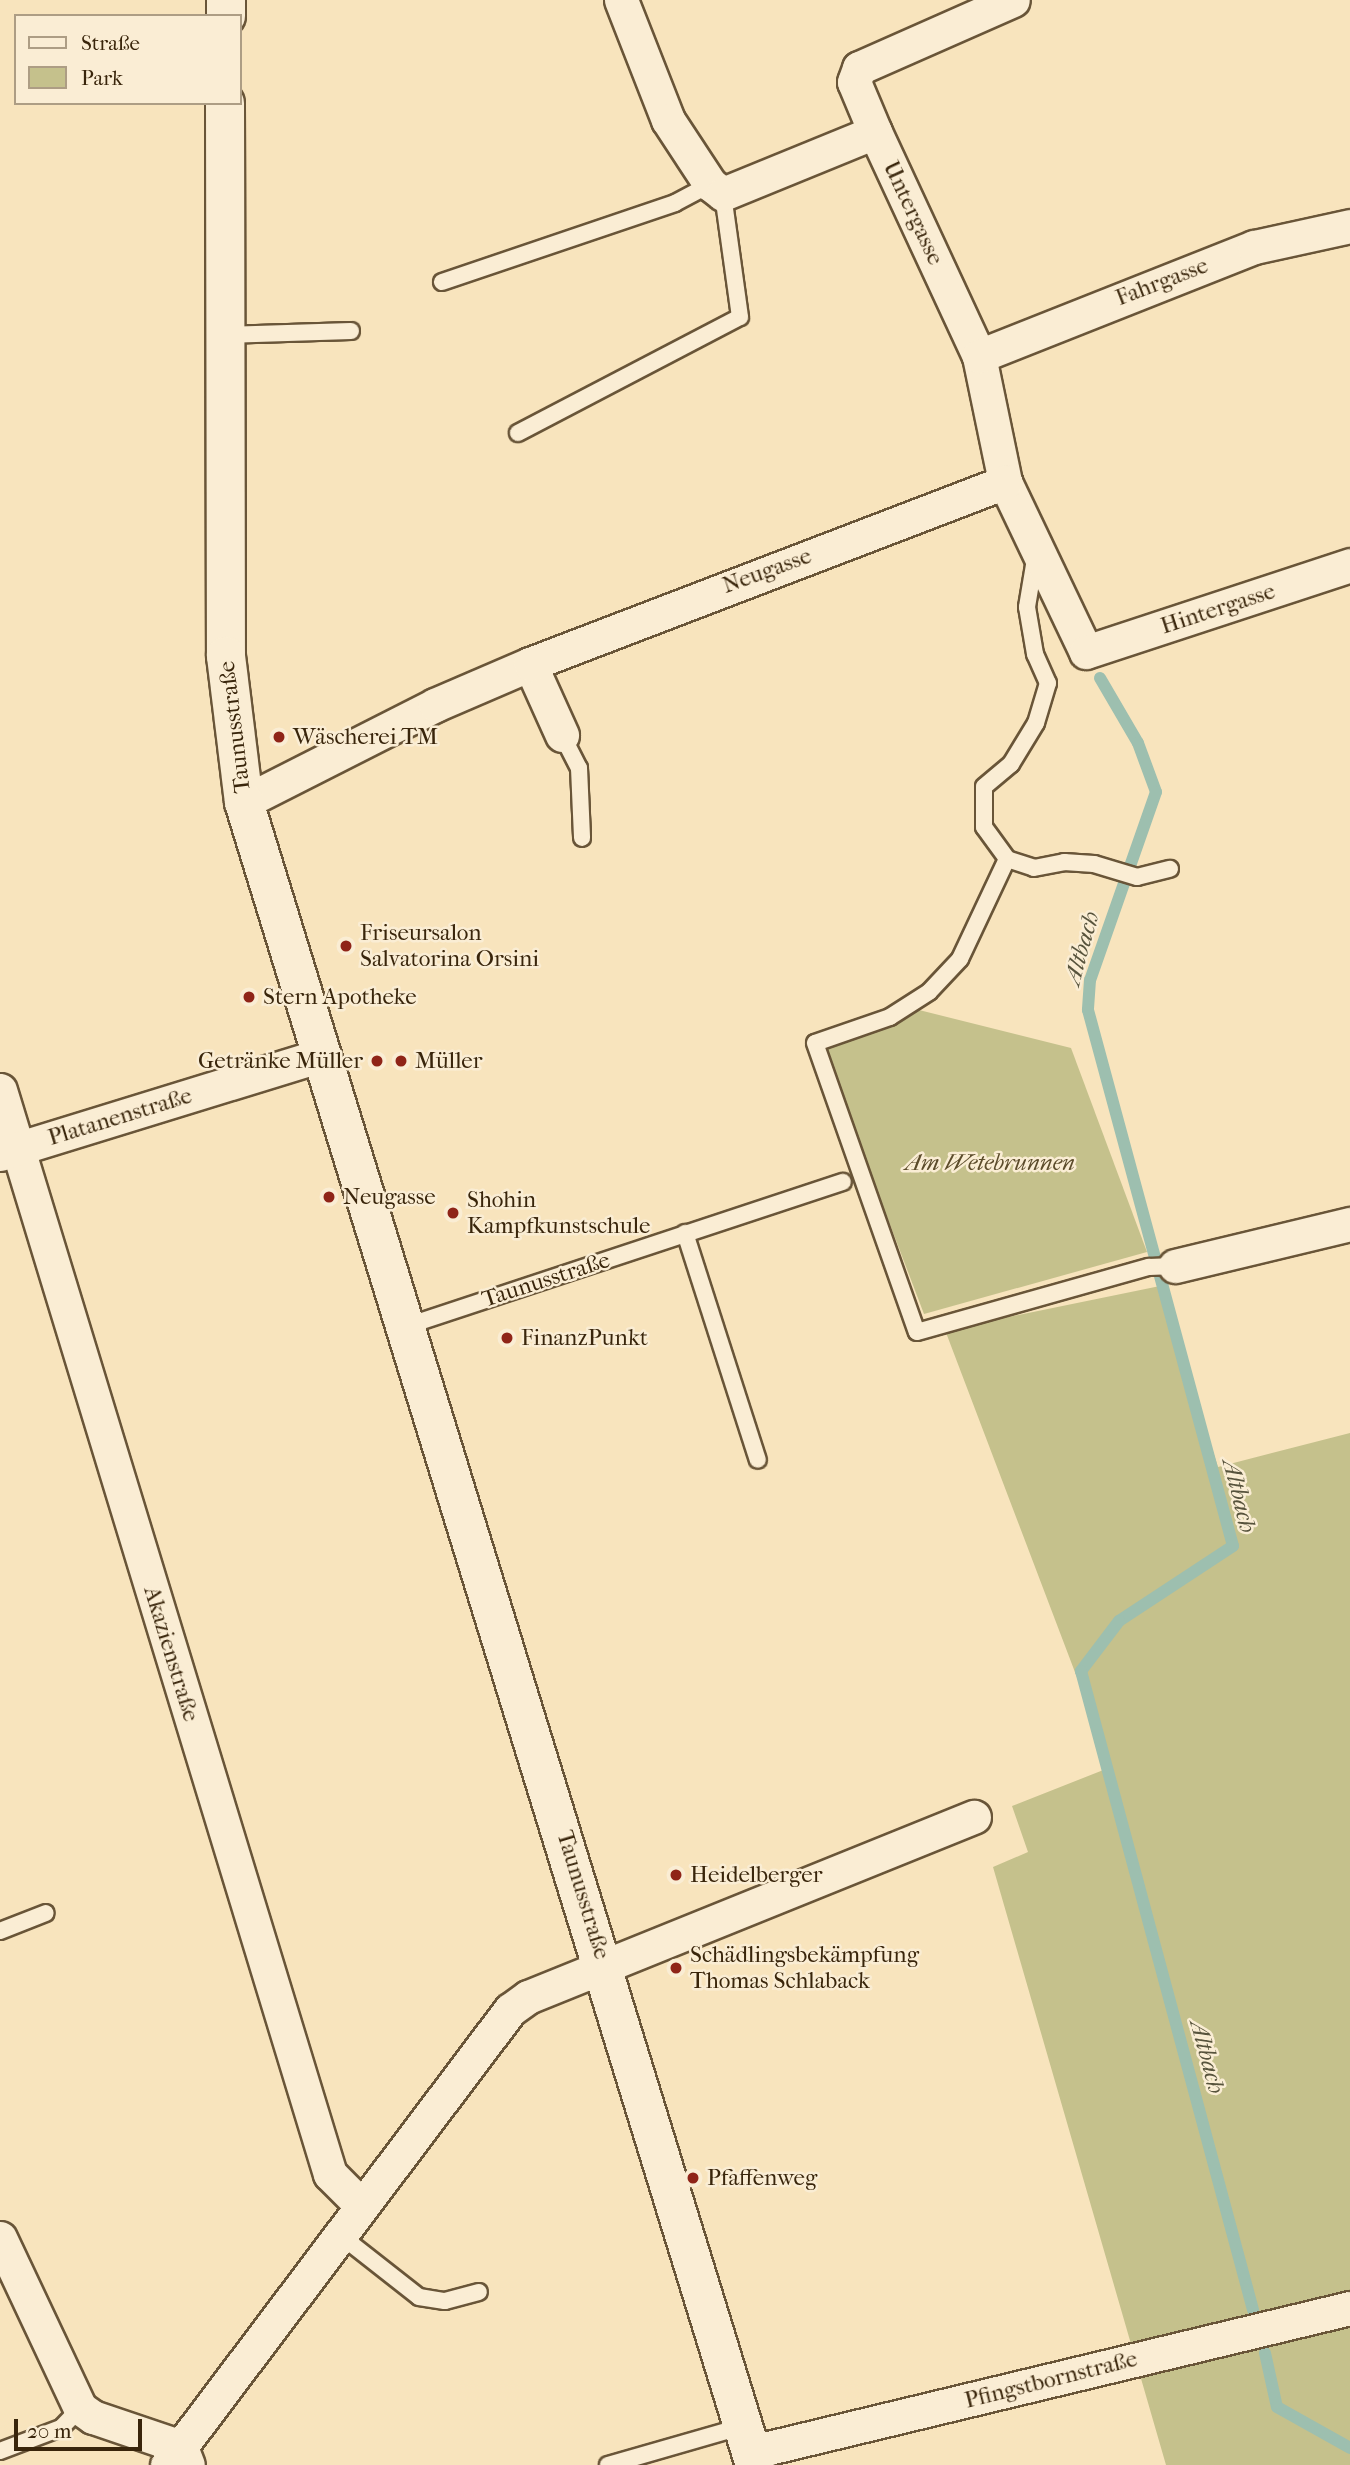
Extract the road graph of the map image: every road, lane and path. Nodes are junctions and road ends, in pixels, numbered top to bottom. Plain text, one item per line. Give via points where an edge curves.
1 (621, 0) edge
2 (1013, 0) edge
3 (225, 105) edge
4 (875, 132) junction
5 (716, 189) junction
6 (1350, 226) edge
7 (442, 282) dead end
8 (351, 331) dead end
9 (224, 335) junction
10 (979, 356) junction
11 (517, 433) dead end
12 (1005, 482) junction
13 (1037, 550) junction
14 (1350, 565) edge
15 (1086, 652) joint
16 (530, 664) junction
17 (562, 734) joint
18 (244, 802) junction
19 (582, 838) dead end
20 (1007, 859) junction
21 (1170, 869) dead end
22 (321, 1055) junction
23 (0, 1090) edge
24 (9, 1152) edge
25 (843, 1182) dead end
26 (1350, 1224) edge
27 (685, 1233) junction
28 (1162, 1266) joint
29 (407, 1326) junction
30 (758, 1460) dead end
31 (974, 1816) dead end
32 (46, 1913) dead end
33 (0, 1931) edge
34 (605, 1968) junction
35 (362, 2206) junction
36 (340, 2235) junction
37 (0, 2238) edge
38 (479, 2292) dead end
39 (1350, 2308) edge
40 (80, 2408) junction
41 (750, 2448) edge
42 (0, 2451) edge
43 (179, 2459) edge
44 (608, 2465) edge

1 - 5 street via 668,120
2 - 4 street via 859,68 854,82
3 - 9 street, Taunusstraße
4 - 5 street, Untergasse
4 - 10 street, Untergasse
5 - 7 lane
5 - 11 lane via 740,317
6 - 10 street, Fahrgasse via 1254,247
8 - 9 lane
9 - 18 street, Taunusstraße via 226,656
10 - 12 street, Untergasse
12 - 13 street, Untergasse
12 - 16 street, Neugasse
13 - 15 street, Untergasse
13 - 20 lane via 1027,607 1035,654 1048,682 1030,734 1011,764 984,787 984,827
14 - 15 street, Hintergasse
16 - 17 street
16 - 18 street, Neugasse via 435,705
17 - 19 lane via 579,768
18 - 22 street, Taunusstraße
20 - 21 lane via 1034,868 1064,862 1116,869 1137,877
20 - 28 lane via 960,959 929,992 890,1017 815,1043 917,1332
22 - 24 street, Platanenstraße
22 - 29 street, Taunusstraße
23 - 24 street, Akazienstraße
24 - 35 street, Akazienstraße via 330,2174
25 - 27 lane, Taunusstraße
26 - 28 street
27 - 29 lane, Taunusstraße
27 - 30 lane
29 - 34 street, Taunusstraße
31 - 34 street
32 - 33 lane
34 - 35 street via 528,1997 510,2010
34 - 41 street, Taunusstraße
35 - 36 street
36 - 38 lane via 419,2297 445,2301
36 - 43 street
37 - 40 street
39 - 41 street, Pfingstbornstraße
40 - 42 lane via 61,2428
40 - 43 street
41 - 44 lane

